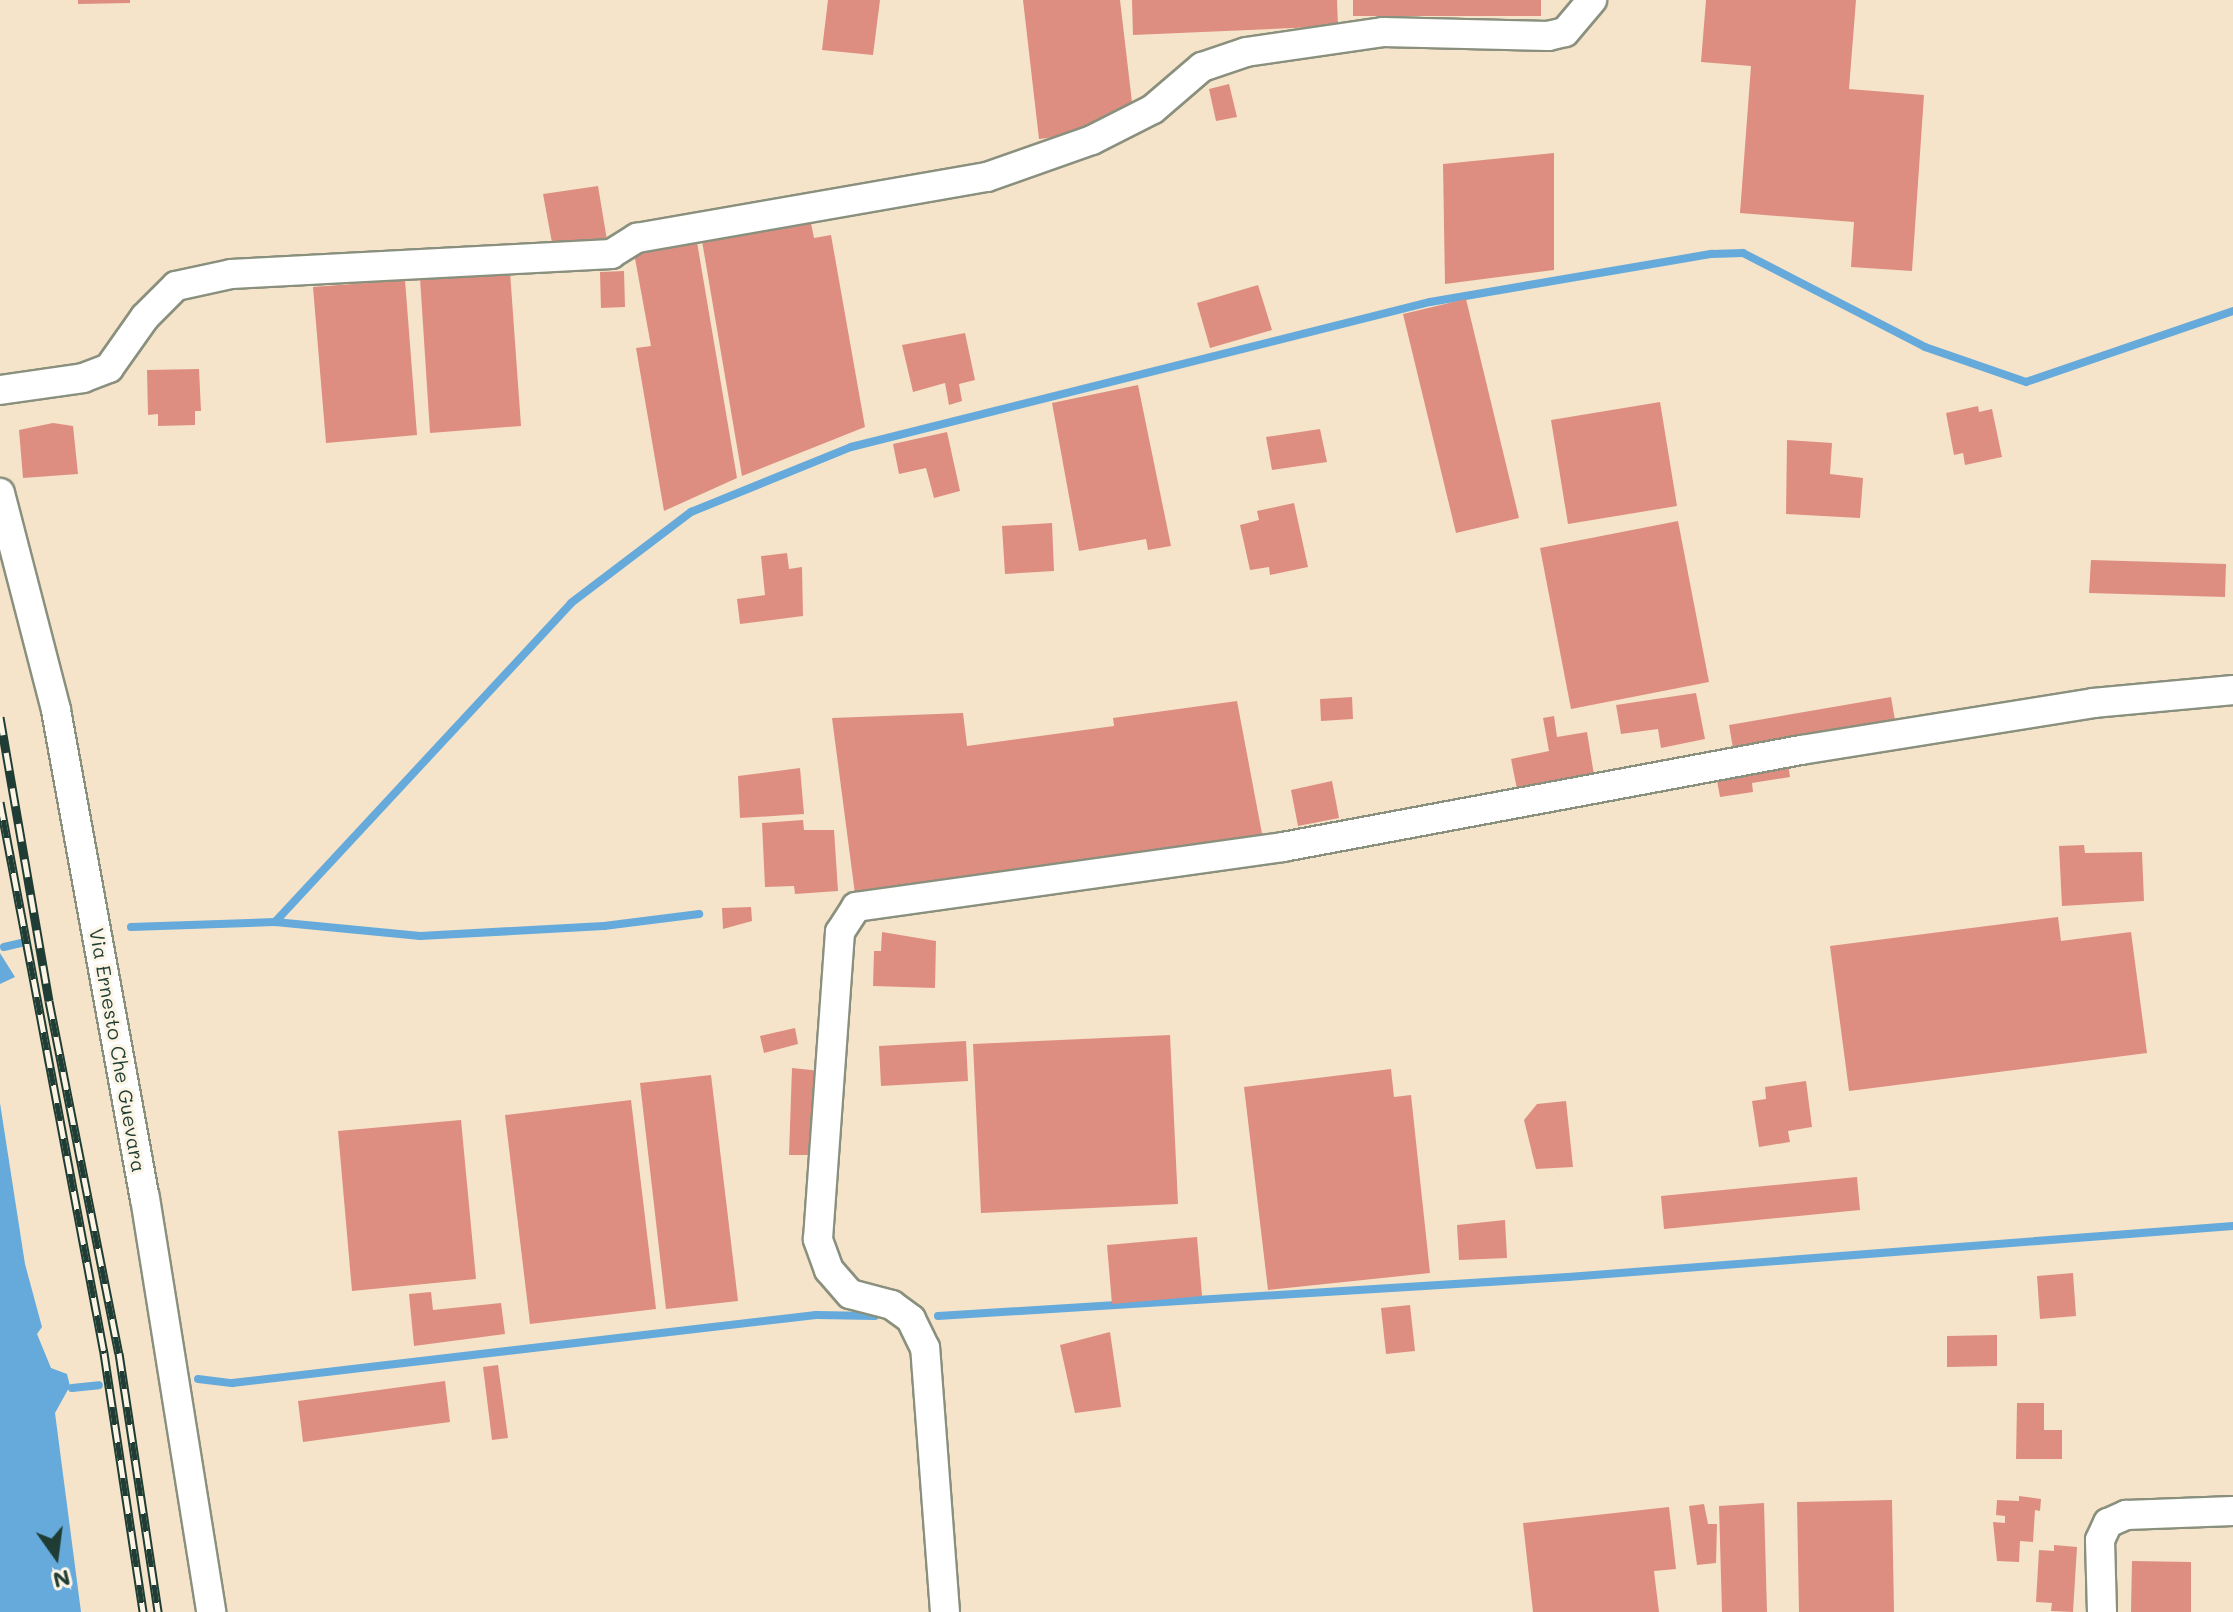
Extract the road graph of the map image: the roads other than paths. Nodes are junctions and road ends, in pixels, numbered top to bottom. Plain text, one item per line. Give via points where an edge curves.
1 (1592, 0) edge
2 (0, 390) edge
3 (0, 493) edge
4 (2233, 690) edge
5 (2233, 1511) edge
6 (211, 1612) edge
7 (945, 1612) edge
8 (2102, 1612) edge

1 - 2 street via 1565,32 1548,36 1383,32 1246,52 1202,67 1153,109 1092,140 987,177 637,238 611,254 231,274 176,286 145,317 109,368 83,378
3 - 6 street, Via Ernesto Che Guevara via 56,710 145,1198
4 - 7 street via 2062,708 1801,750 1283,847 856,907 840,932 818,1239 829,1270 850,1294 902,1312 925,1348
5 - 8 street via 2126,1515 2108,1523 2100,1540

